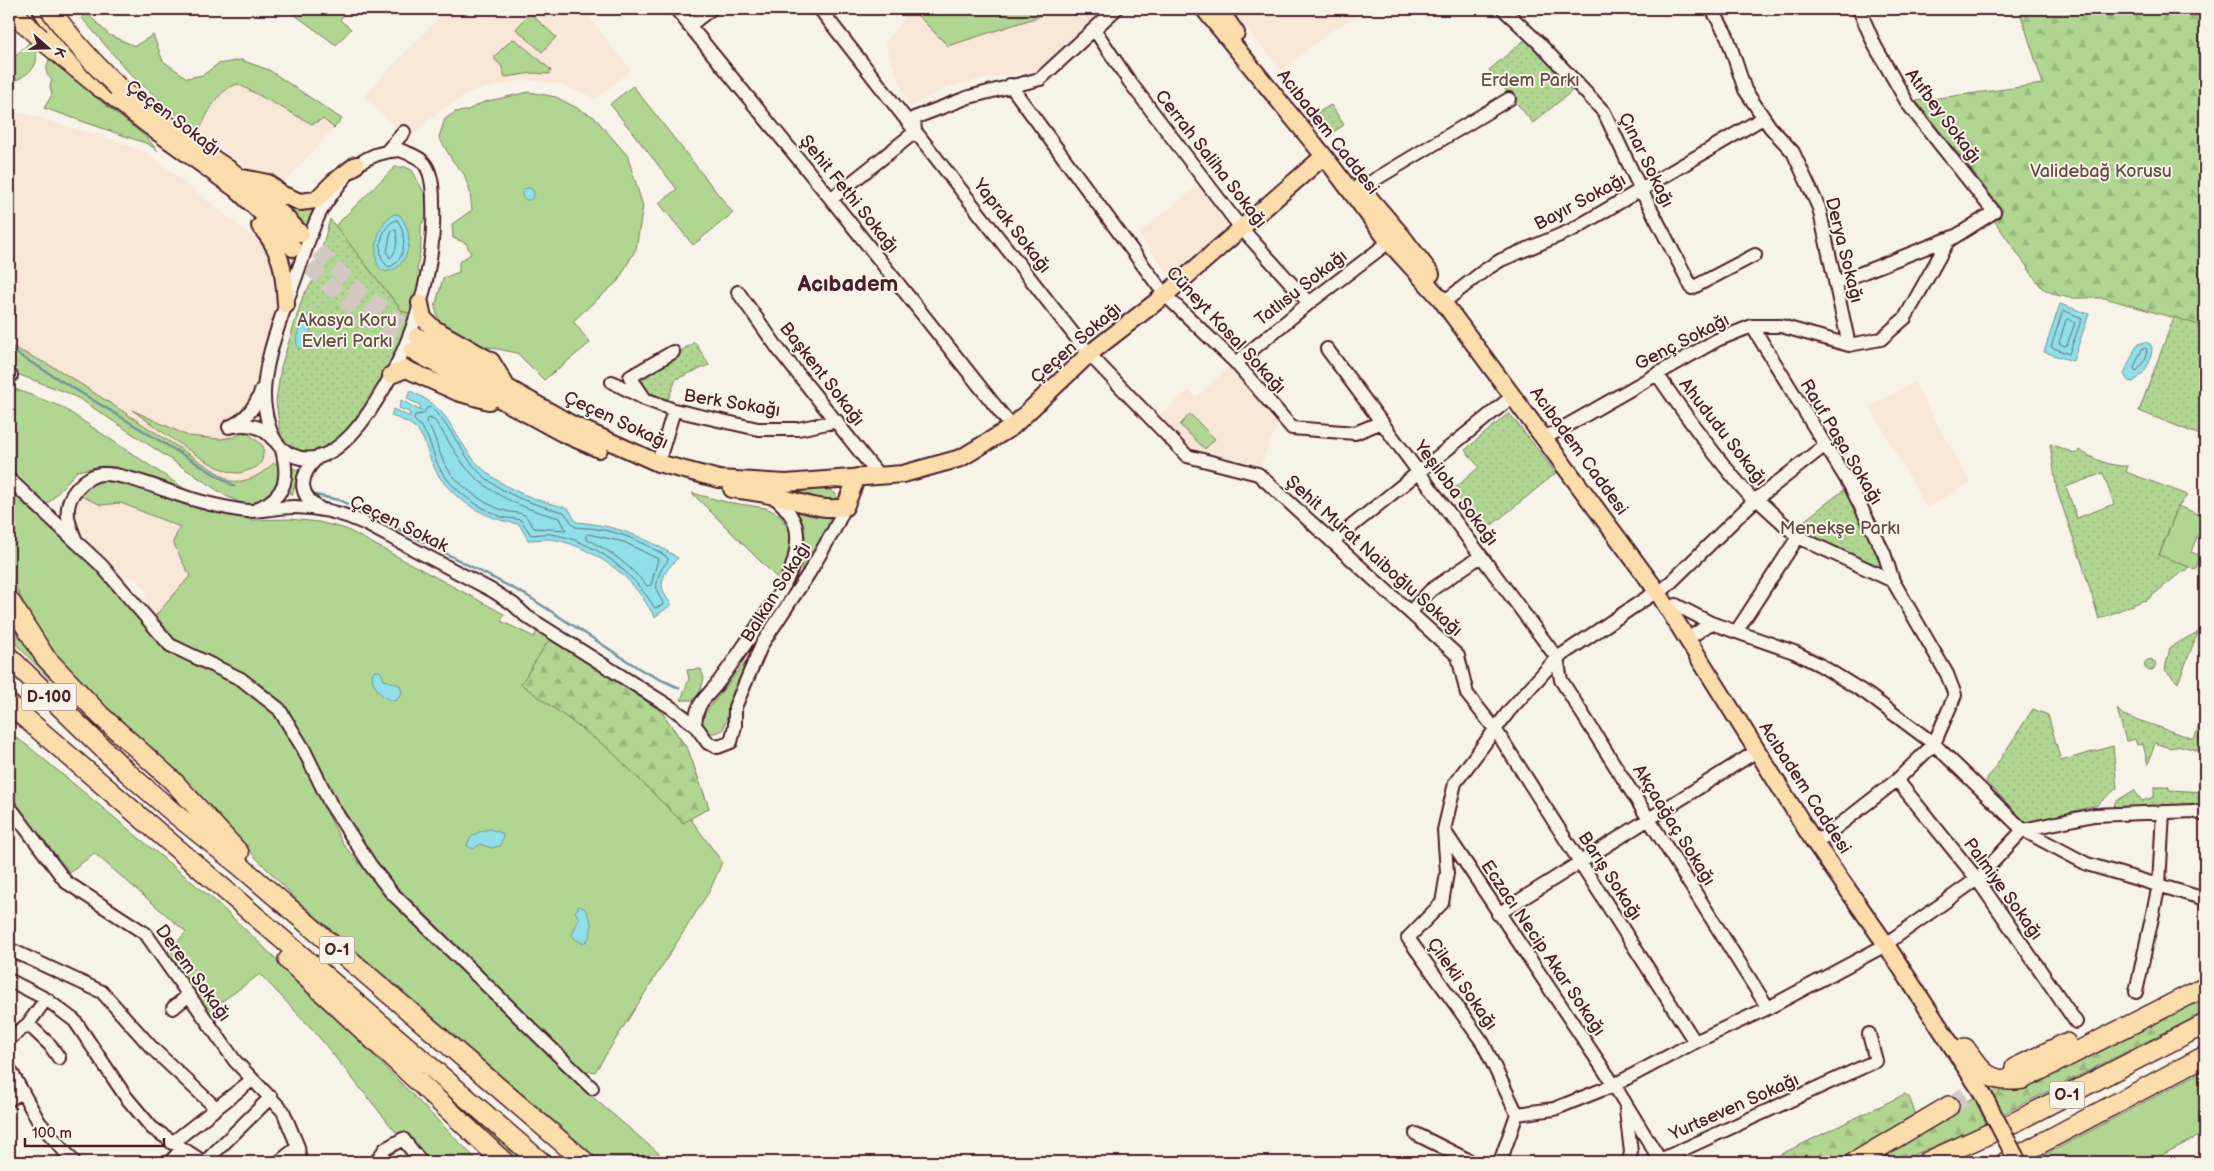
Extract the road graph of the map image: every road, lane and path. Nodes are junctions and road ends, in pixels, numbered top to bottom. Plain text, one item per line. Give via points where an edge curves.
1 (53, 9) edge
2 (676, 9) edge
3 (712, 9) edge
4 (820, 9) edge
5 (1116, 9) edge
6 (1204, 9) edge
7 (1219, 9) edge
8 (1503, 9) edge
9 (1712, 9) edge
10 (1859, 9) edge
11 (14, 16) edge
12 (689, 26) junction
13 (1094, 29) junction
14 (1010, 85) junction
15 (110, 88) junction
16 (1509, 99) dead end
17 (1763, 118) junction
18 (145, 123) junction
19 (404, 132) dead end
20 (916, 132) junction
21 (196, 146) junction
22 (387, 151) junction
23 (1324, 156) junction
24 (356, 165) junction
25 (242, 178) junction
26 (1361, 188) junction
27 (1641, 190) junction
28 (831, 199) junction
29 (1994, 212) joint
30 (1241, 228) junction
31 (1953, 237) junction
32 (1389, 242) junction
33 (1755, 255) dead end
34 (1836, 283) junction
35 (738, 292) dead end
36 (1165, 295) junction
37 (1444, 298) junction
38 (420, 303) junction
39 (1309, 303) junction
40 (286, 305) junction
41 (1752, 326) junction
42 (1849, 345) junction
43 (1327, 349) dead end
44 (674, 352) dead end
45 (1089, 354) junction
46 (1236, 363) junction
47 (1657, 374) junction
48 (391, 375) junction
49 (266, 377) junction
50 (612, 382) dead end
51 (507, 386) junction
52 (1513, 396) junction
53 (645, 399) junction
54 (515, 408) junction
55 (674, 410) junction
56 (837, 421) junction
57 (1382, 422) junction
58 (1012, 427) junction
59 (1548, 435) junction
60 (278, 446) junction
61 (1824, 446) junction
62 (1187, 456) joint
63 (316, 459) junction
64 (658, 463) junction
65 (1419, 472) junction
66 (857, 477) junction
67 (880, 477) junction
68 (9, 479) edge
69 (284, 481) junction
70 (817, 482) junction
71 (303, 489) junction
72 (773, 496) junction
73 (1754, 501) junction
74 (295, 507) junction
75 (845, 507) junction
76 (68, 510) junction
77 (247, 510) junction
78 (322, 510) junction
79 (50, 517) junction
80 (1798, 537) junction
81 (76, 541) junction
82 (1332, 542) junction
83 (1481, 556) junction
84 (1894, 581) junction
85 (1661, 589) junction
86 (9, 600) edge
87 (1676, 605) junction
88 (1410, 612) junction
89 (1711, 622) junction
90 (1736, 632) junction
91 (1695, 634) junction
92 (9, 657) edge
93 (1557, 658) junction
94 (9, 669) edge
95 (9, 704) edge
96 (9, 722) edge
97 (695, 725) junction
98 (1495, 729) junction
99 (90, 738) junction
100 (1934, 744) junction
101 (718, 747) joint
102 (1757, 751) junction
103 (80, 766) junction
104 (1897, 780) junction
105 (9, 806) edge
106 (2163, 812) junction
107 (2205, 815) edge
108 (1649, 819) junction
109 (1444, 830) junction
110 (2023, 830) junction
111 (1818, 838) junction
112 (1580, 862) junction
113 (1977, 879) junction
114 (2159, 885) junction
115 (228, 893) junction
116 (2205, 899) edge
117 (290, 909) junction
118 (1498, 914) junction
119 (1889, 940) junction
120 (9, 949) edge
121 (2205, 973) edge
122 (9, 980) edge
123 (2205, 987) edge
124 (2136, 992) dead end
125 (189, 995) junction
126 (46, 999) junction
127 (173, 1008) dead end
128 (1768, 1008) junction
129 (2076, 1022) dead end
130 (28, 1024) junction
131 (2205, 1024) edge
132 (1869, 1034) dead end
133 (9, 1039) edge
134 (1695, 1042) junction
135 (1966, 1048) junction
136 (2205, 1056) edge
137 (59, 1058) dead end
138 (9, 1068) edge
139 (2015, 1068) dead end
140 (409, 1073) junction
141 (252, 1080) junction
142 (1614, 1085) junction
143 (592, 1088) dead end
144 (1982, 1091) junction
145 (22, 1092) junction
146 (271, 1097) junction
147 (9, 1100) edge
148 (1949, 1106) tunnel mouth
149 (216, 1108) junction
150 (1517, 1114) junction
151 (1416, 1134) dead end
152 (177, 1146) junction
153 (298, 1147) junction
154 (74, 1162) edge
155 (170, 1162) edge
156 (204, 1162) edge
157 (278, 1162) edge
158 (300, 1162) edge
159 (376, 1162) edge
160 (421, 1162) edge
161 (489, 1162) edge
162 (504, 1162) edge
163 (541, 1162) edge
164 (585, 1162) edge
165 (1472, 1162) edge
166 (1500, 1162) edge
167 (1629, 1162) edge
168 (1855, 1162) edge
169 (1927, 1162) edge
170 (2006, 1162) edge
171 (2018, 1162) edge

1 - 15 highway, bridge via 62,26 99,69
1 - 21 main road, Çeçen Sokağı via 126,84 171,119
2 - 12 street, Şehit Fethi Sokağı
3 - 12 street
4 - 20 street, Yaprak Sokağı
5 - 13 street
6 - 23 main road, Acıbadem Caddesi
7 - 26 main road, Acıbadem Caddesi
8 - 27 street, Çınar Sokağı via 1604,112
9 - 17 street, Derya Sokağı via 1727,36 1745,90
10 - 29 street, Atıfbey Sokağı via 1875,46 1908,104
11 - 15 highway, bridge
12 - 28 street, Şehit Fethi Sokağı
13 - 14 street via 1040,79
13 - 30 street, Cerrah Saliha Sokağı via 1129,81
14 - 20 street via 914,118
14 - 36 street, Cüneyt Kosal Sokağı
15 - 18 main road, Çeçen Sokağı
15 - 21 highway
16 - 26 street
17 - 27 street, Bayır Sokağı
17 - 34 street, Derya Sokağı via 1793,152 1818,208
18 - 25 main road, Çeçen Sokağı via 236,189 272,223 297,241 282,213
18 - 40 main road via 270,237 284,271
19 - 22 street
20 - 28 street
20 - 45 street, Yaprak Sokağı
21 - 25 main road, Çeçen Sokağı
22 - 24 street
22 - 38 street via 400,150 422,160 431,181 434,232
23 - 30 main road, Çeçen Sokağı
23 - 32 main road, Acıbadem Caddesi
24 - 25 main road via 316,200 300,202 281,194 268,183
24 - 40 street via 322,208
26 - 37 main road, Acıbadem Caddesi via 1401,235
27 - 33 street, Çınar Sokağı via 1692,288
27 - 37 street, Bayır Sokağı via 1572,230 1501,260
28 - 58 street, Şehit Fethi Sokağı
29 - 31 street, Genç Sokağı
30 - 36 main road, Çeçen Sokağı
30 - 39 street, Cerrah Saliha Sokağı
31 - 34 street
31 - 42 street, Genç Sokağı via 1905,318 1881,339
32 - 37 main road, Acıbadem Caddesi
32 - 39 street, Tatlısu Sokağı
34 - 42 street, Derya Sokağı
35 - 56 street, Başkent Sokağı via 779,350
36 - 45 main road, Çeçen Sokağı
36 - 46 street, Cüneyt Kosal Sokağı
37 - 52 main road, Acıbadem Caddesi
37 - 59 main road, Acıbadem Caddesi
38 - 48 street via 410,335
38 - 51 main road via 423,318 433,328 490,361
39 - 46 street, Tatlısu Sokağı
40 - 49 street
41 - 42 street, Genç Sokağı via 1781,326
41 - 47 street, Genç Sokağı via 1717,340
41 - 61 street, Rauf Paşa Sokağı
43 - 57 street, Yeşiloba Sokağı
44 - 53 street via 630,377
45 - 58 main road, Çeçen Sokağı
45 - 62 street, Yaprak Sokağı
46 - 57 street, Cüneyt Kosal Sokağı via 1292,428 1355,433
47 - 59 street, Genç Sokağı
47 - 73 street, Ahududu Sokağı via 1708,446
48 - 54 main road via 406,369 457,392
48 - 63 street via 379,398 356,427 334,448
49 - 60 street via 264,400
49 - 60 street via 250,413 229,427 256,426 266,431
50 - 53 street
51 - 54 main road, Çeçen Sokağı via 414,344
51 - 64 main road, Çeçen Sokağı via 571,424
52 - 59 main road, Acıbadem Caddesi
52 - 65 street
53 - 55 street
54 - 72 main road, Çeçen Sokağı via 646,470
55 - 56 street, Berk Sokağı via 758,429 798,429
55 - 64 street, Berk Sokağı
56 - 67 street, Başkent Sokağı
57 - 65 street, Yeşiloba Sokağı
58 - 67 main road, Çeçen Sokağı via 961,458
59 - 85 main road, Acıbadem Caddesi via 1585,475
60 - 63 street via 298,458
60 - 69 street via 286,466
61 - 73 street
61 - 84 street, Rauf Paşa Sokağı via 1850,485 1884,553
62 - 82 street, Şehit Murat Naiboğlu Sokağı via 1258,474
63 - 71 street via 305,472
64 - 70 main road, Çeçen Sokağı via 719,479
65 - 82 street
65 - 83 street, Yeşiloba Sokağı
66 - 67 main road, Çeçen Sokağı
66 - 70 main road, Çeçen Sokağı
66 - 75 main road
68 - 79 street
69 - 74 street
69 - 77 street via 274,499
70 - 75 main road, Çeçen Sokağı via 841,490
71 - 74 street
71 - 78 street via 311,502
72 - 75 main road, Çeçen Sokağı via 823,508
72 - 97 street, Balkan Sokağı via 788,512 797,532 788,580 719,683 696,710
73 - 80 street, Ahududu Sokağı via 1760,502
73 - 85 street
74 - 77 street, Çeçen Sokak
74 - 78 street, Çeçen Sokak
75 - 101 street, Balkan Sokağı via 810,573 762,644 735,707 731,742
76 - 77 street, Çeçen Sokak via 71,497 80,485 104,474 192,499
76 - 79 street via 55,518
76 - 81 street via 69,525
78 - 97 street, Çeçen Sokak via 364,523 493,591 526,616
79 - 81 street
80 - 84 street, Ahududu Sokağı
80 - 90 street
81 - 143 street via 101,565 170,646 241,679 279,709 304,748 330,803 391,892
82 - 88 street, Şehit Murat Naiboğlu Sokağı
83 - 88 street via 1431,590
83 - 93 street, Yeşiloba Sokağı
84 - 100 street, Rauf Paşa Sokağı via 1947,674 1955,695
85 - 87 main road, Acıbadem Caddesi
85 - 93 street
85 - 102 main road, Acıbadem Caddesi
86 - 117 highway via 45,657 101,716 172,780
87 - 89 street
87 - 91 main road, Acıbadem Caddesi
88 - 98 street, Şehit Murat Naiboğlu Sokağı via 1458,656 1467,694
89 - 90 street
89 - 91 street
90 - 100 street via 1794,652 1820,665 1867,694
91 - 111 main road, Acıbadem Caddesi
92 - 99 highway, D-100
93 - 98 street
93 - 108 street, Akçaağaç Sokağı via 1561,680
94 - 99 highway, O-1
95 - 103 highway, O-1
96 - 103 highway
97 - 101 street, Çeçen Sokak via 708,743
98 - 109 street via 1455,783
98 - 112 street, Barış Sokağı
99 - 117 highway, O-1 via 175,814
100 - 104 street, Rauf Paşa Sokağı
100 - 110 street
102 - 108 street
102 - 111 main road, Acıbadem Caddesi
103 - 115 highway, O-1
104 - 111 street, Rauf Paşa Sokağı
104 - 113 street, Palmiye Sokağı
105 - 125 street, Derem Sokağı via 66,882 146,934
106 - 107 street via 2193,811
106 - 110 street via 2094,815
106 - 114 street
108 - 112 street
108 - 128 street, Akçaağaç Sokağı
109 - 118 street, Eczacı Necip Akar Sokağı
109 - 150 street, Çilekli Sokağı via 1447,873 1442,903 1408,938 1483,1043
110 - 113 street
110 - 114 street via 2088,864
111 - 119 main road, Acıbadem Caddesi
112 - 118 street
112 - 134 street, Barış Sokağı
113 - 119 street
113 - 129 street, Palmiye Sokağı
114 - 116 street
114 - 124 street
115 - 140 highway via 288,960
115 - 163 highway, O-1
117 - 164 highway, O-1
118 - 142 street, Eczacı Necip Akar Sokağı
119 - 128 street
119 - 135 main road, Acıbadem Caddesi
119 - 144 main road, Acıbadem Caddesi
120 - 149 street via 102,992 152,1048
121 - 139 highway
122 - 126 street
123 - 135 highway via 2023,1079 1998,1080 1990,1076 1981,1071
125 - 127 street
125 - 141 street, Derem Sokağı
126 - 130 street
126 - 152 street via 75,1021 126,1097 152,1128
128 - 134 street
130 - 133 street
130 - 137 street
131 - 169 highway, O-1 via 2015,1122
132 - 142 street, Yurtseven Sokağı via 1876,1061 1660,1160
134 - 142 street
135 - 144 main road, Acıbadem Caddesi
136 - 170 highway, O-1
138 - 145 street
140 - 161 highway
140 - 162 highway
141 - 146 street, Derem Sokağı
141 - 149 street
142 - 150 street via 1554,1108
142 - 167 street via 1626,1110
144 - 171 main road, Acıbadem Caddesi, bridge
145 - 147 street
145 - 154 street via 39,1122
146 - 153 street, Derem Sokağı via 283,1111
146 - 156 street
148 - 168 highway
149 - 152 street
150 - 166 street
151 - 165 street
152 - 155 street
152 - 156 street
153 - 157 street
153 - 158 street, Derem Sokağı
159 - 160 street via 385,1149 403,1139

